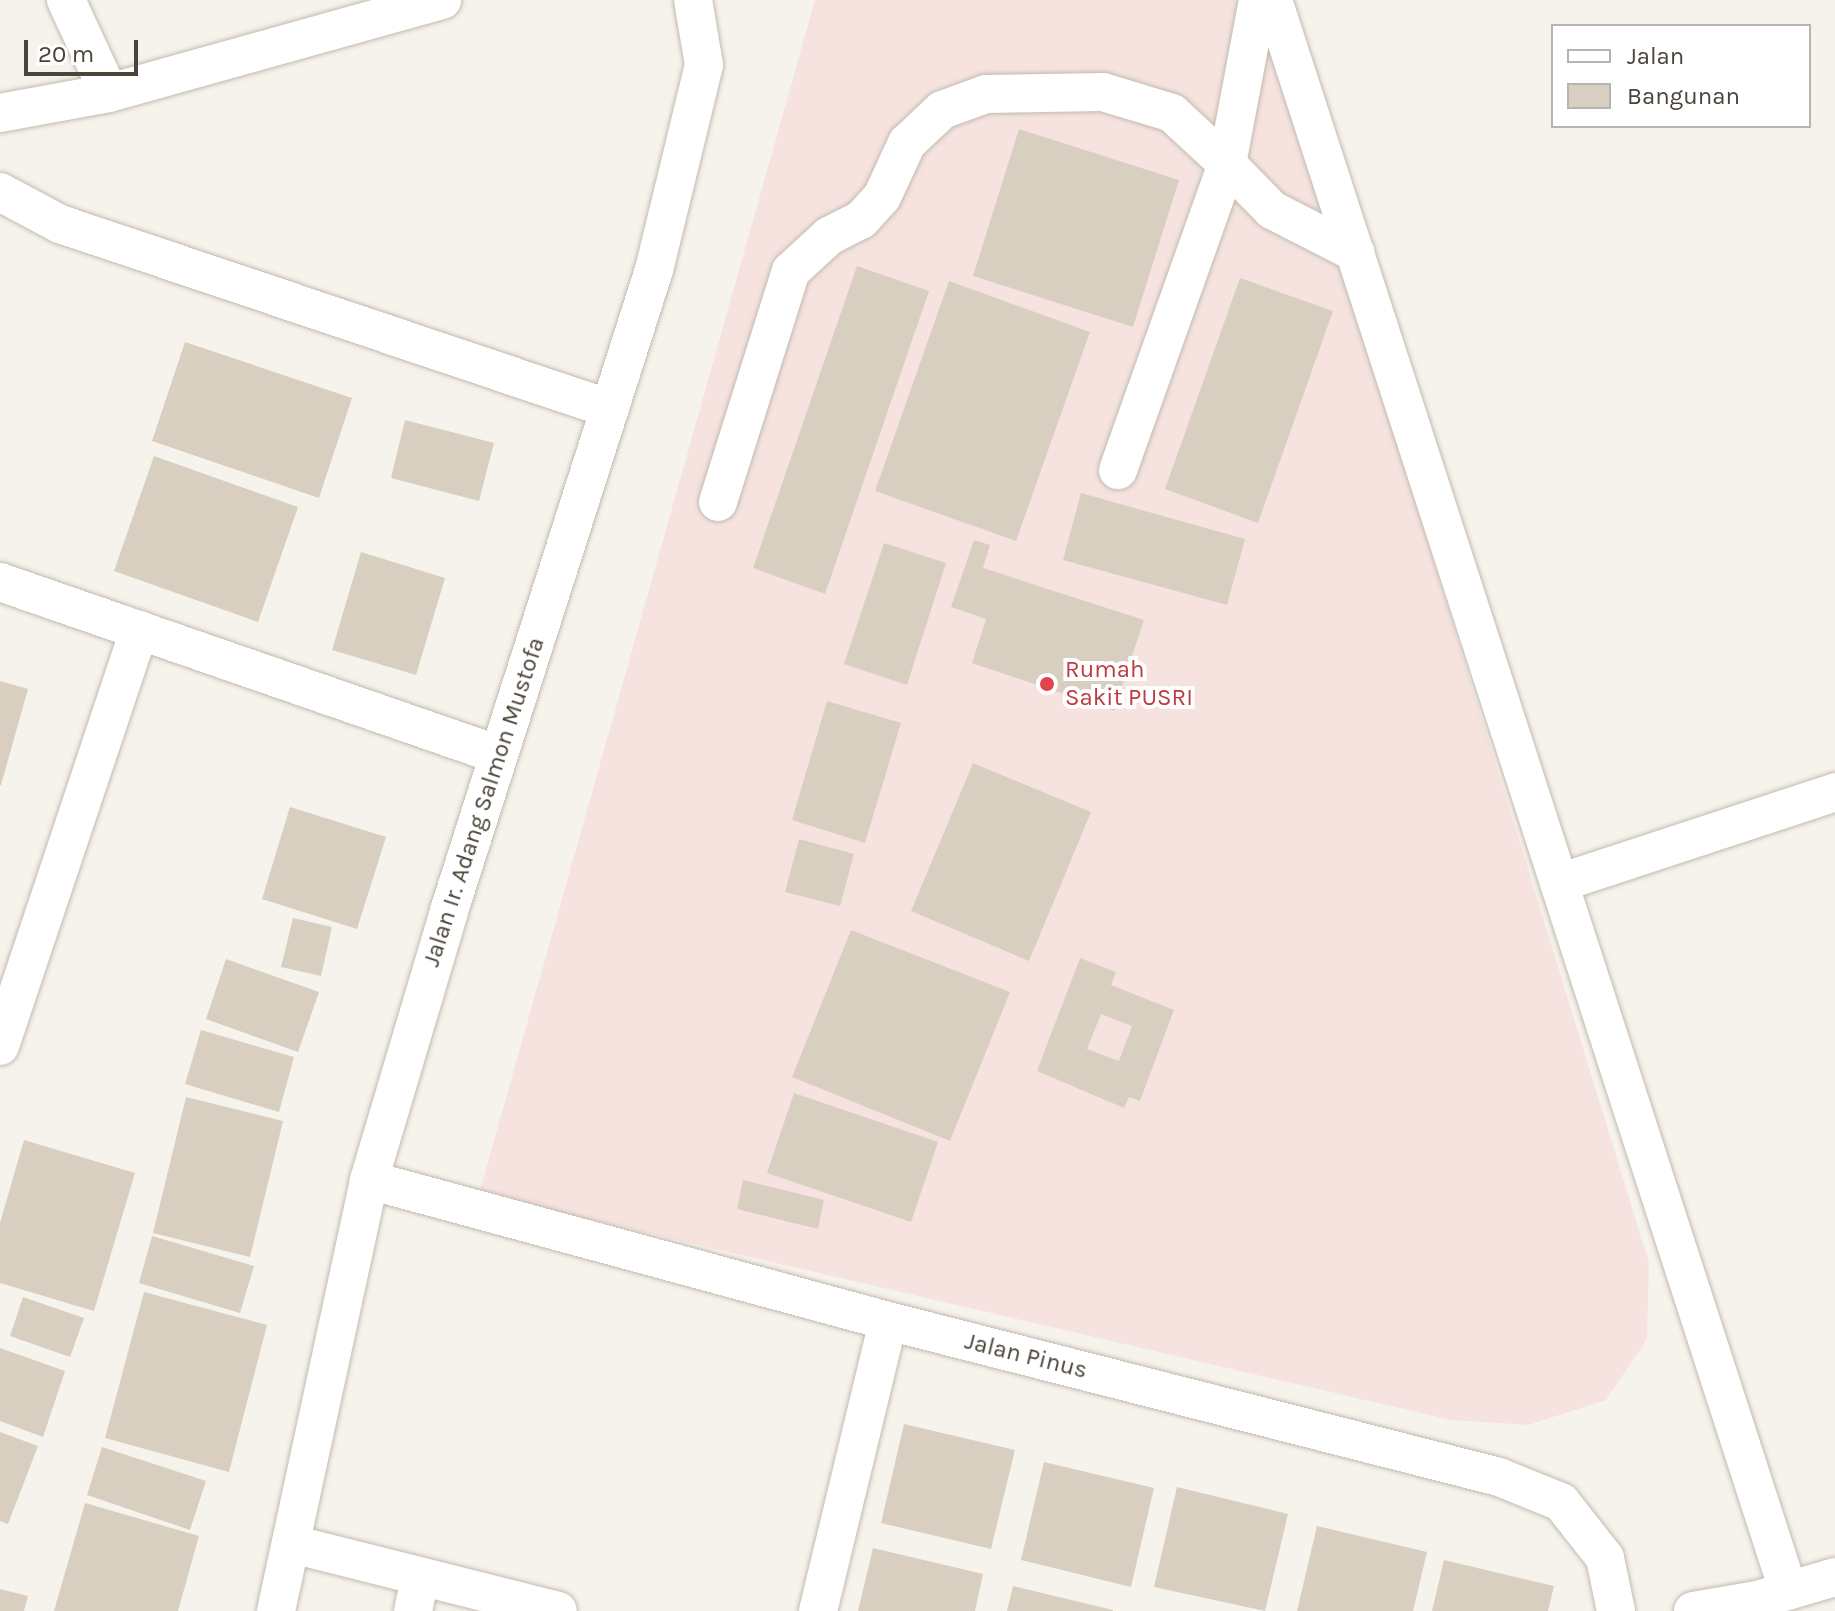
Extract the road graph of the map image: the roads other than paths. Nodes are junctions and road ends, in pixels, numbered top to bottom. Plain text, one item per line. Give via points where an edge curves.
1 (66, 0) edge
2 (442, 0) edge
3 (693, 0) edge
4 (1258, 0) edge
5 (1273, 0) edge
6 (328, 14) edge
7 (109, 93) junction
8 (0, 113) edge
9 (1227, 164) junction
10 (0, 192) edge
11 (1356, 253) junction
12 (610, 409) junction
13 (1118, 470) dead end
14 (718, 502) dead end
15 (0, 582) edge
16 (139, 630) junction
17 (499, 755) junction
18 (1835, 792) edge
19 (1559, 883) junction
20 (0, 1046) edge
21 (369, 1180) junction
22 (888, 1321) junction
23 (292, 1544) junction
24 (1835, 1577) edge
25 (1788, 1590) junction
26 (416, 1594) edge
27 (1705, 1610) edge
28 (276, 1611) edge
29 (558, 1611) edge
30 (818, 1611) edge
31 (1616, 1611) edge

1 - 7 street
2 - 6 street
3 - 12 street, Jalan Ir. Adang Salmon Mustofa via 704,65 654,270
4 - 9 street
5 - 11 street
6 - 7 street
7 - 8 street
9 - 11 street via 1272,210
9 - 13 street
9 - 14 street via 1172,113 1103,92 986,94 942,110 907,143 882,197 861,220 815,247 791,271
10 - 12 street via 60,224
11 - 19 street
12 - 17 street, Jalan Ir. Adang Salmon Mustofa
15 - 16 street
16 - 17 street
16 - 20 street
17 - 21 street, Jalan Ir. Adang Salmon Mustofa
18 - 19 street
19 - 25 street
21 - 22 street, Jalan Pinus
21 - 23 street, Jalan Ir. Adang Salmon Mustofa
22 - 30 street
22 - 31 street, Jalan Pinus via 1499,1477 1561,1502 1605,1558
23 - 26 street
23 - 28 street, Jalan Ir. Adang Salmon Mustofa
24 - 25 street
25 - 27 street
26 - 29 street

